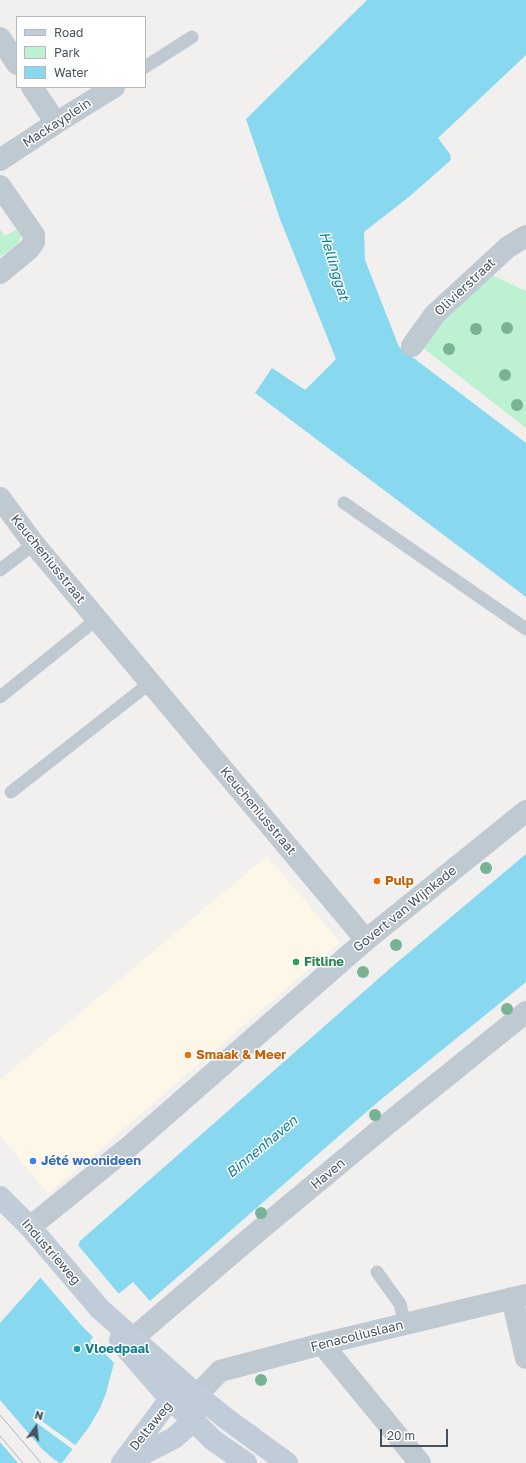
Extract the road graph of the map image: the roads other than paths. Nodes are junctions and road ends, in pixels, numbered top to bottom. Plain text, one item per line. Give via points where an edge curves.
1 (192, 37) dead end
2 (0, 38) edge
3 (16, 62) edge
4 (146, 66) edge
5 (33, 88) edge
6 (112, 88) edge
7 (56, 122) junction
8 (0, 160) edge
9 (0, 186) edge
10 (526, 236) edge
11 (0, 273) edge
12 (412, 346) dead end
13 (0, 498) edge
14 (344, 503) dead end
15 (34, 544) junction
16 (0, 570) edge
17 (97, 619) junction
18 (526, 629) edge
19 (150, 683) junction
20 (0, 697) edge
21 (10, 792) dead end
22 (526, 811) edge
23 (366, 940) junction
24 (526, 1012) edge
25 (0, 1197) edge
26 (30, 1227) junction
27 (377, 1272) dead end
28 (519, 1296) edge
29 (406, 1324) junction
30 (128, 1342) junction
31 (322, 1344) junction
32 (526, 1358) edge
33 (197, 1395) junction
34 (170, 1399) junction
35 (194, 1420) junction
36 (122, 1463) edge
37 (125, 1463) edge
38 (246, 1463) edge
39 (287, 1463) edge
40 (420, 1463) edge

1 - 4 lane
2 - 3 street
5 - 7 street
6 - 7 street, Mackayplein
7 - 8 street, Mackayplein
9 - 11 street via 34,235 34,242
10 - 12 street, Olivierstraat via 508,247 435,314
13 - 15 street, Keucheniusstraat
14 - 18 lane
15 - 16 lane
15 - 17 street, Keucheniusstraat
17 - 19 street, Keucheniusstraat
17 - 20 lane
19 - 21 lane
19 - 23 street, Keucheniusstraat
22 - 23 street, Govert van Wijnkade
23 - 26 street, Govert van Wijnkade via 130,1146
24 - 30 street, Haven via 375,1134
25 - 26 main road, Industrieweg
26 - 30 main road, Industrieweg
27 - 29 lane via 400,1304
28 - 29 street, Fenacoliuslaan
28 - 32 street
29 - 31 street, Fenacoliuslaan
30 - 33 main road
30 - 34 main road
31 - 33 street, Fenacoliuslaan via 220,1372
31 - 40 street
33 - 34 main road, Deltaweg
33 - 35 main road
33 - 39 main road
34 - 35 main road
34 - 36 main road, Deltaweg
35 - 37 main road, Deltaweg via 174,1438
35 - 38 main road via 213,1440

